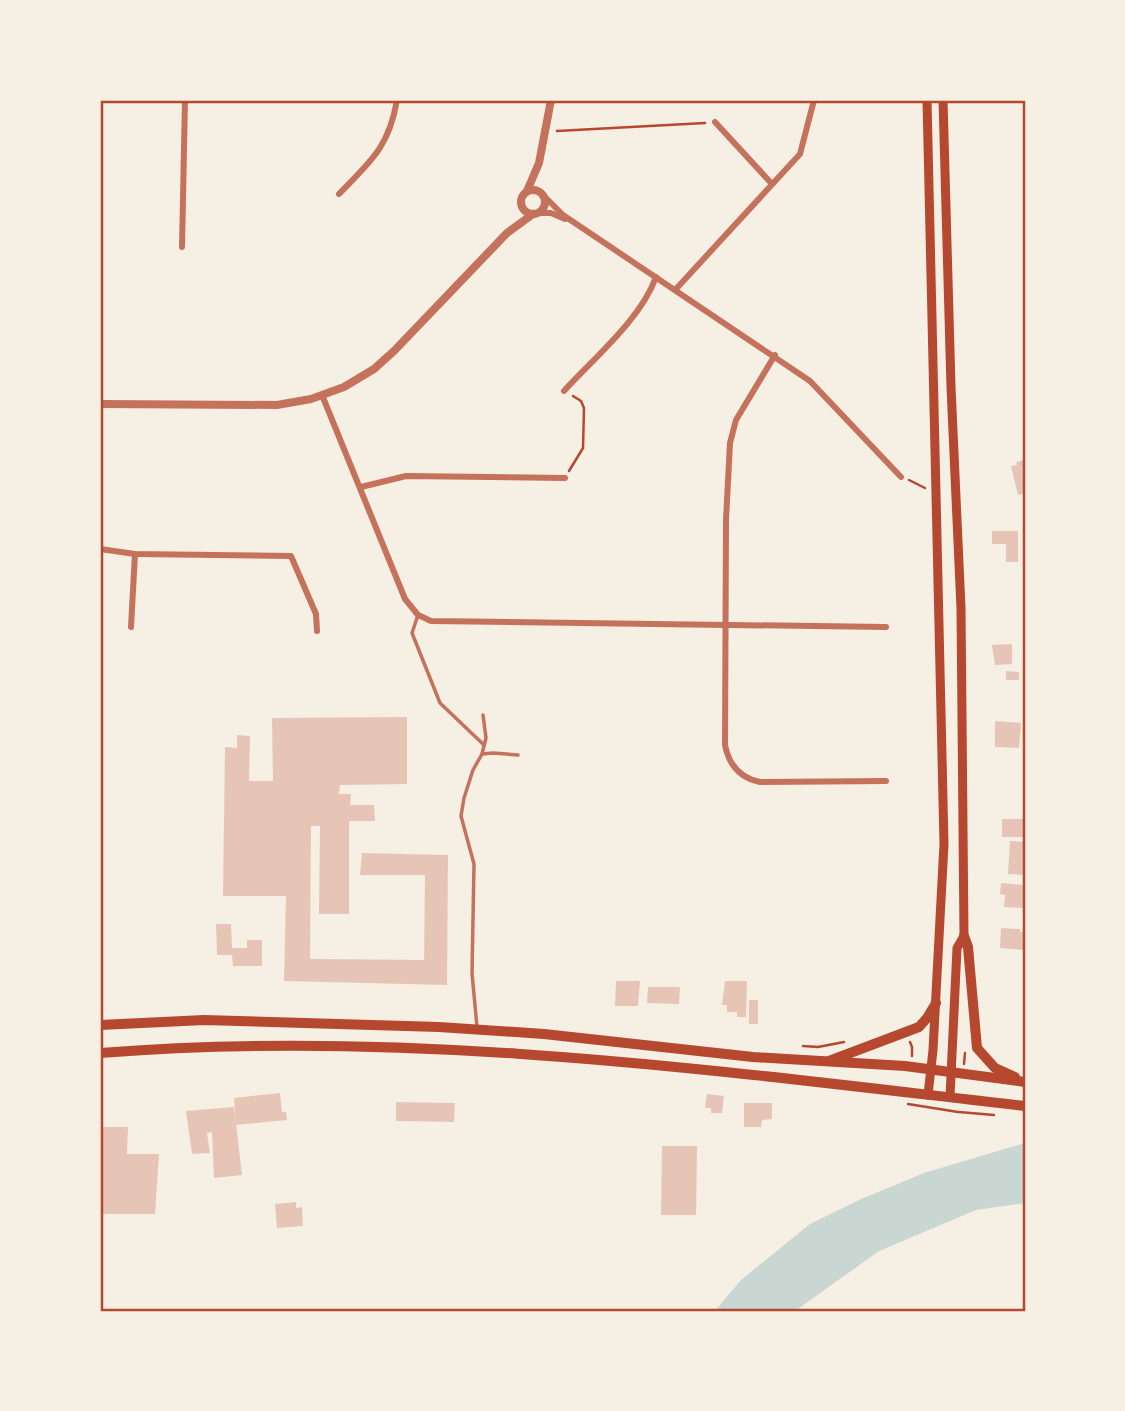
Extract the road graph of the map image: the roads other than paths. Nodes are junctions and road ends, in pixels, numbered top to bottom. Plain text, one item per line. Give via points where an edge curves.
1 (185, 100) edge
2 (397, 100) edge
3 (551, 100) edge
4 (814, 100) edge
5 (928, 100) edge
6 (943, 100) edge
7 (715, 122) road end
8 (541, 153) junction
9 (772, 184) junction
10 (527, 191) junction
11 (339, 194) dead end
12 (542, 194) junction
13 (522, 208) junction
14 (536, 214) junction
15 (576, 224) junction
16 (507, 233) junction
17 (183, 247) dead end
18 (656, 278) junction
19 (677, 289) junction
20 (775, 355) junction
21 (564, 391) road end
22 (322, 395) junction
23 (100, 404) edge
24 (901, 477) dead end
25 (565, 478) road end
26 (361, 487) junction
27 (100, 549) edge
28 (135, 554) junction
29 (418, 615) junction
30 (726, 624) junction
31 (886, 626) dead end
32 (131, 627) dead end
33 (317, 631) dead end
34 (482, 715) dead end
35 (484, 745) junction
36 (482, 754) junction
37 (518, 755) dead end
38 (886, 781) dead end
39 (964, 936) junction
40 (936, 1003) junction
41 (100, 1025) edge
42 (477, 1030) junction
43 (100, 1053) edge
44 (824, 1063) junction
45 (931, 1070) junction
46 (951, 1073) junction
47 (1025, 1082) edge
48 (928, 1095) junction
49 (950, 1097) junction
50 (1025, 1106) edge

1 - 17 street
2 - 11 street via 378,154
3 - 8 street
4 - 9 street via 800,154
5 - 40 main road via 944,844
6 - 39 main road via 961,608
7 - 9 street
8 - 10 street
8 - 12 street
9 - 19 street
10 - 12 street
10 - 13 street
12 - 14 street via 545,204
12 - 15 street
13 - 14 street
13 - 16 street
14 - 15 street via 551,213
14 - 16 street
15 - 18 street
16 - 22 street via 373,369
18 - 19 street
18 - 21 street via 630,320
19 - 20 street
20 - 24 street via 810,381
20 - 30 street via 736,420 730,443
22 - 23 street via 277,405
22 - 26 street
25 - 26 street via 406,476
26 - 29 street via 405,599
27 - 28 street
28 - 32 street
28 - 33 street via 291,556 316,614
29 - 30 street via 431,621
29 - 35 lane via 412,633 440,703
30 - 31 street
30 - 38 street via 725,745 736,770 760,782
34 - 35 lane
35 - 36 lane
36 - 37 lane
36 - 42 lane via 461,816 474,864 472,973
39 - 46 main road via 957,948
39 - 47 highway via 977,1048 995,1068
40 - 44 highway via 919,1027
40 - 45 main road
41 - 42 highway via 204,1020
42 - 44 highway
43 - 48 highway via 252,1045 424,1048 720,1072
44 - 45 highway
45 - 46 highway
45 - 48 main road
46 - 47 highway
46 - 49 main road
48 - 49 highway
49 - 50 highway

